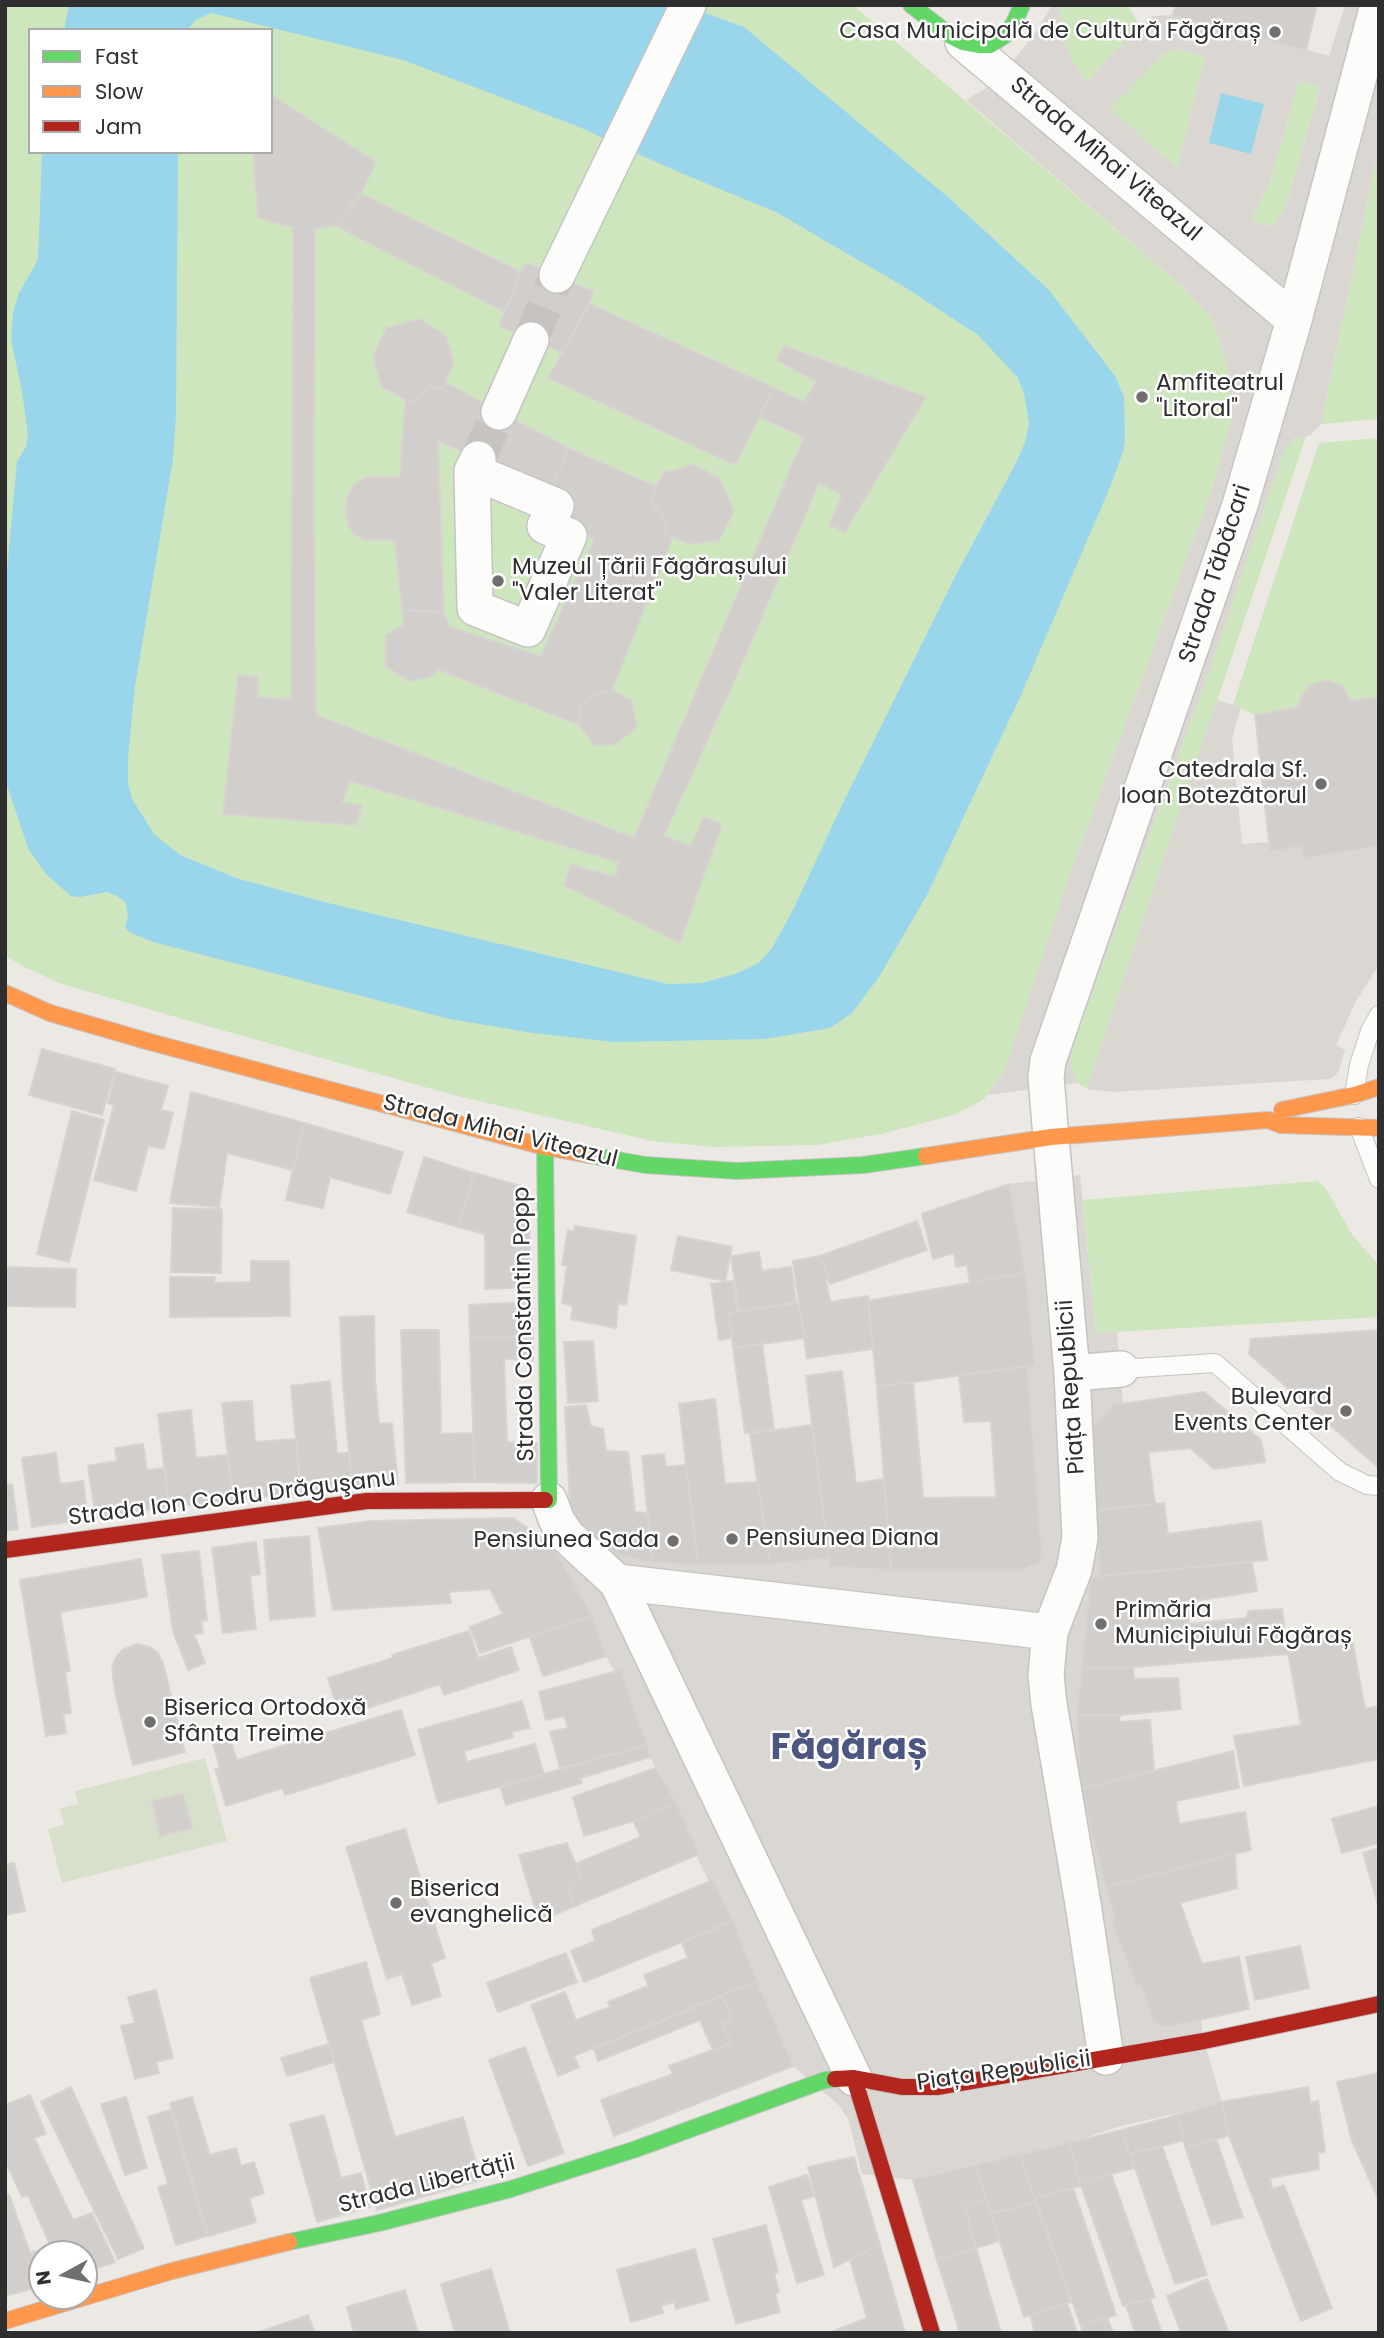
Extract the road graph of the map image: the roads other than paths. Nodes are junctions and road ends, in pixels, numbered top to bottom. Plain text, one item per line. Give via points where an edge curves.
1 (688, 5) edge
2 (911, 5) edge
3 (1022, 5) edge
4 (1378, 5) edge
5 (963, 42) junction
6 (557, 275) tunnel mouth
7 (1294, 320) junction
8 (531, 340) tunnel mouth
9 (499, 412) tunnel mouth
10 (5, 993) edge
11 (1379, 1015) edge
12 (1379, 1087) edge
13 (1354, 1095) junction
14 (1268, 1120) junction
15 (1359, 1127) junction
16 (1379, 1128) edge
17 (1051, 1137) junction
18 (545, 1147) junction
19 (1379, 1179) edge
20 (1121, 1369) joint
21 (1072, 1373) junction
22 (1379, 1486) edge
23 (549, 1500) junction
24 (5, 1550) edge
25 (617, 1582) junction
26 (1050, 1632) junction
27 (1379, 2004) edge
28 (1106, 2057) junction
29 (854, 2078) junction
30 (5, 2321) edge
31 (932, 2333) edge

1 - 6 street
2 - 5 street, Strada Mihai Viteazul
3 - 5 street via 1009,31 996,42
4 - 7 street, Strada Tăbăcari
5 - 7 street, Strada Mihai Viteazul
7 - 17 street, Strada Tăbăcari via 1240,505 1048,1061
8 - 9 street
10 - 18 street, Strada Mihai Viteazul via 83,1024
11 - 13 lane via 1359,1065
12 - 13 street
13 - 14 street via 1280,1111
14 - 15 street via 1281,1125
14 - 17 street, Strada Mihai Viteazul
15 - 16 street
15 - 19 lane
17 - 18 street, Strada Mihai Viteazul via 863,1165 737,1171 645,1165
17 - 21 street, Piața Republicii
18 - 23 street, Strada Constantin Popp
20 - 21 street
20 - 22 lane via 1215,1363 1340,1472
21 - 26 street, Piața Republicii via 1079,1555
23 - 24 street, Strada Ion Codru Drăguşanu via 367,1502
23 - 25 street via 567,1536
25 - 26 street
25 - 29 street
26 - 28 street, Piața Republicii via 1046,1662 1049,1704
27 - 28 street
28 - 29 street, Piața Republicii via 937,2087 902,2087
29 - 30 street, Strada Libertății via 814,2084 636,2149 464,2202 209,2262
29 - 31 street

